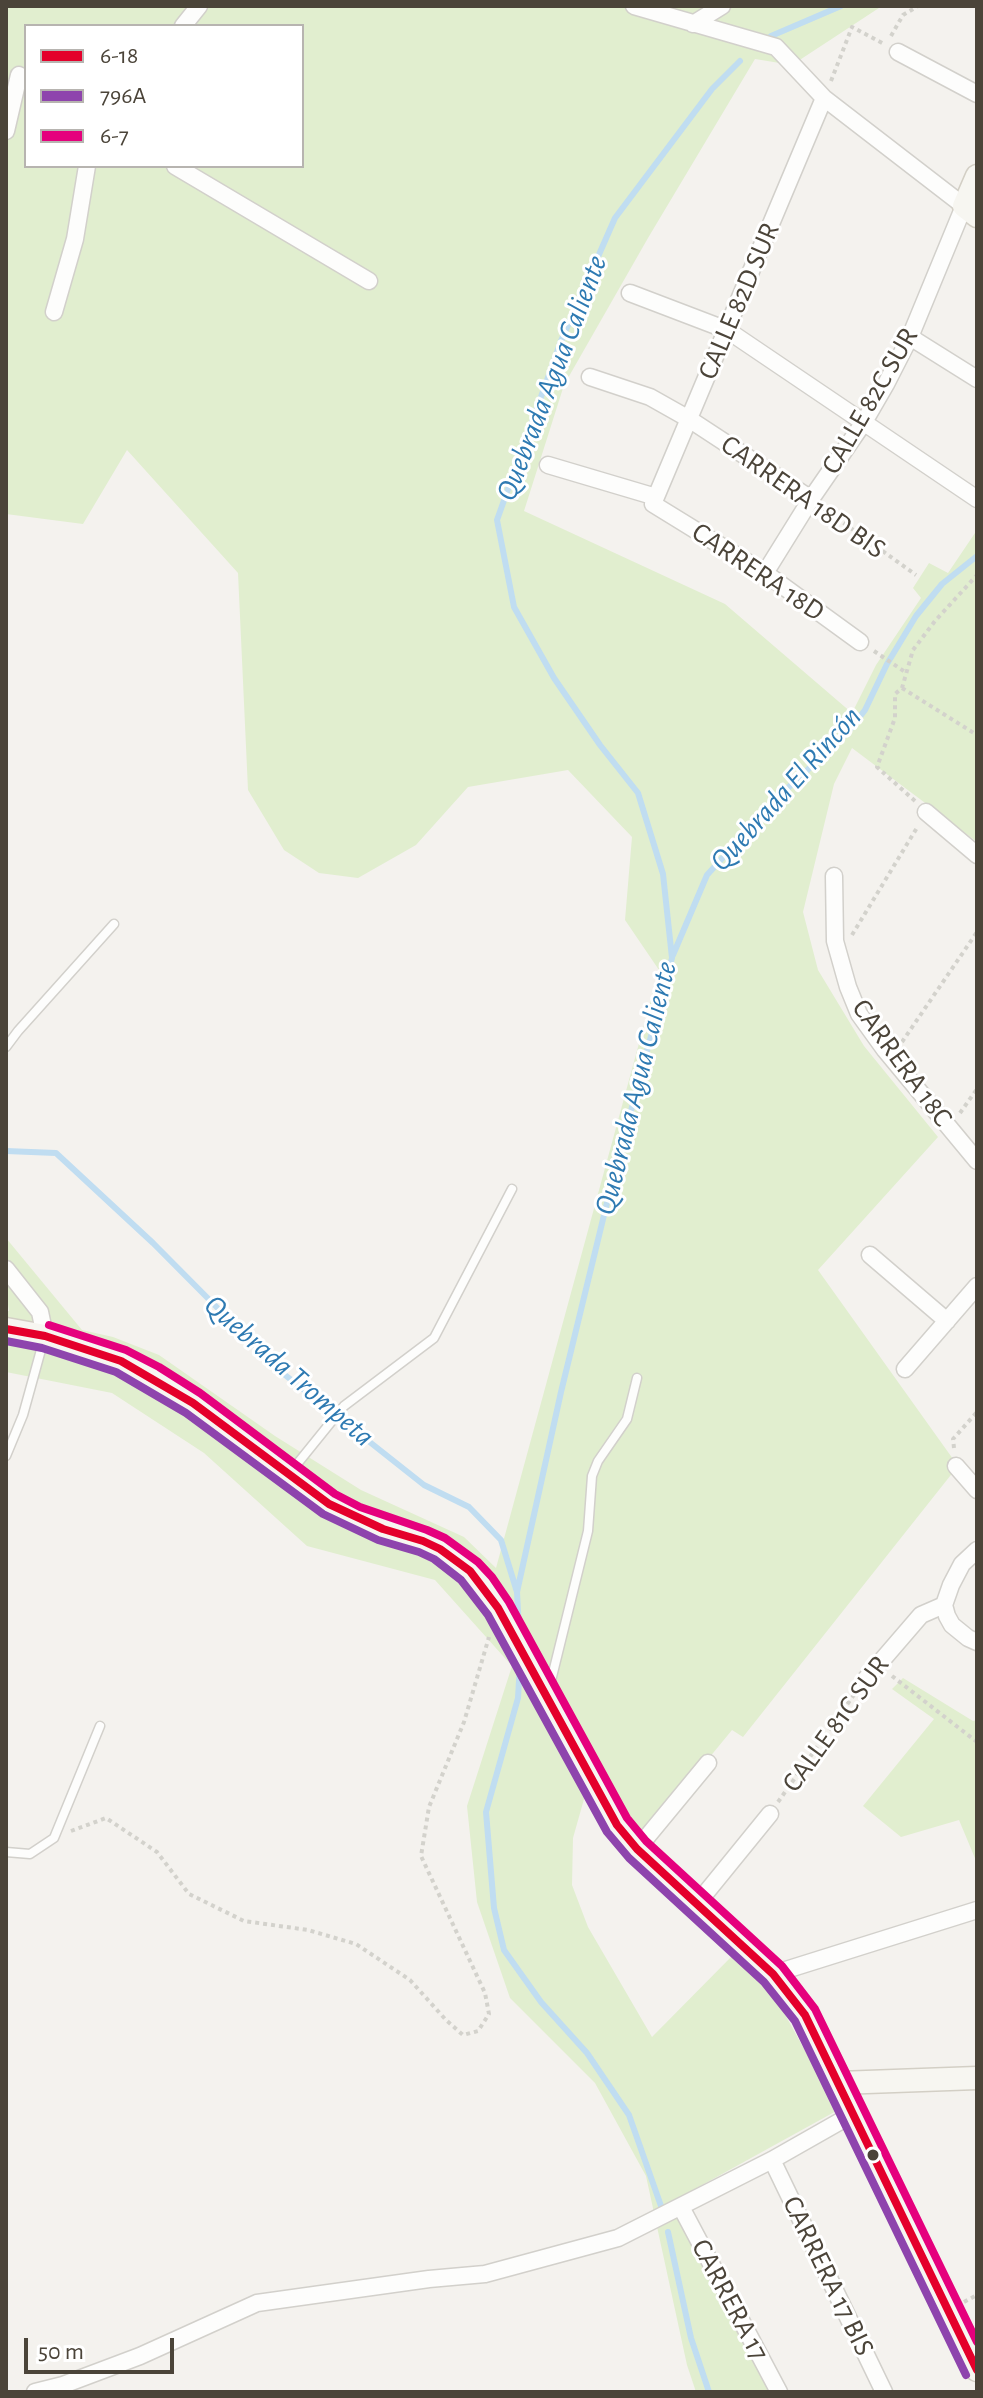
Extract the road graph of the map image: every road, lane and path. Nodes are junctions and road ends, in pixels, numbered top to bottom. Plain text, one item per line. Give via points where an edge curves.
1 (199, 6) edge
2 (634, 6) edge
3 (722, 6) edge
4 (918, 6) edge
5 (185, 24) edge
6 (693, 24) junction
7 (892, 49) junction
8 (17, 74) edge
9 (977, 94) edge
10 (824, 98) junction
11 (6, 131) edge
12 (87, 168) edge
13 (178, 168) edge
14 (977, 176) edge
15 (971, 211) edge
16 (369, 281) dead end
17 (630, 293) dead end
18 (54, 312) dead end
19 (727, 330) junction
20 (910, 337) junction
21 (590, 377) dead end
22 (977, 379) edge
23 (689, 419) junction
24 (864, 422) junction
25 (548, 465) dead end
26 (811, 499) junction
27 (977, 499) edge
28 (655, 500) junction
29 (765, 573) junction
30 (916, 575) dead end
31 (977, 575) edge
32 (860, 642) dead end
33 (878, 654) dead end
34 (905, 672) junction
35 (902, 688) junction
36 (977, 735) edge
37 (926, 812) junction
38 (977, 855) edge
39 (834, 876) dead end
40 (114, 924) dead end
41 (977, 932) edge
42 (838, 958) junction
43 (6, 1047) edge
44 (892, 1058) junction
45 (977, 1089) edge
46 (950, 1128) junction
47 (977, 1161) edge
48 (512, 1189) dead end
49 (870, 1255) dead end
50 (6, 1269) edge
51 (977, 1286) edge
52 (947, 1321) junction
53 (6, 1329) edge
54 (45, 1336) junction
55 (905, 1369) dead end
56 (637, 1378) dead end
57 (977, 1412) edge
58 (6, 1456) edge
59 (956, 1466) joint
60 (289, 1475) junction
61 (977, 1490) edge
62 (977, 1550) edge
63 (944, 1605) junction
64 (498, 1608) junction
65 (977, 1642) edge
66 (877, 1665) junction
67 (865, 1680) joint
68 (547, 1696) junction
69 (100, 1726) dead end
70 (977, 1742) edge
71 (708, 1763) dead end
72 (770, 1814) joint
73 (54, 1838) junction
74 (637, 1849) junction
75 (6, 1852) edge
76 (696, 1905) junction
77 (977, 1910) edge
78 (773, 1974) junction
79 (977, 2078) edge
80 (839, 2083) junction
81 (853, 2114) junction
82 (772, 2160) junction
83 (681, 2207) junction
84 (977, 2370) edge
85 (35, 2392) edge
86 (779, 2392) edge
87 (884, 2392) edge

1 - 5 street
2 - 6 street
3 - 6 street
4 - 7 path via 903,15
6 - 10 street via 776,47
7 - 9 street
7 - 10 path via 852,27
8 - 11 street
10 - 15 street
10 - 19 street, CALLE 82D SUR
12 - 18 street via 75,239
13 - 16 street
14 - 15 street, CALLE 82C SUR
15 - 20 street, CALLE 82C SUR
17 - 19 street
19 - 23 street, CALLE 82D SUR
19 - 24 street
20 - 22 street
20 - 24 street, CALLE 82C SUR
21 - 23 street, CARRERA 18D BIS via 650,397
23 - 26 street, CARRERA 18D BIS
23 - 28 street, CALLE 82D SUR
24 - 26 street, CALLE 82C SUR
24 - 27 street
25 - 28 street, CARRERA 18D
26 - 29 street, CALLE 82C SUR
26 - 30 path, CARRERA 18D BIS
28 - 29 street, CARRERA 18D
29 - 32 street, CARRERA 18D
31 - 34 path via 927,631
33 - 34 path
34 - 35 path
35 - 36 path
35 - 37 path via 895,694 895,718 877,767
37 - 38 street
37 - 42 path
39 - 42 street, CARRERA 18C
40 - 43 lane
41 - 44 path
42 - 44 street, CARRERA 18C via 859,1014
44 - 46 street, CARRERA 18C
45 - 46 path
46 - 47 street, CARRERA 18C
48 - 60 lane via 434,1338 344,1406
49 - 52 street
50 - 54 street via 40,1312
51 - 52 street
52 - 55 street
53 - 54 street
54 - 58 lane
54 - 60 street via 121,1361 153,1378
56 - 68 lane via 627,1419 592,1476 588,1531
57 - 59 path via 953,1439
59 - 61 street
60 - 64 street via 355,1518 440,1549 470,1571
62 - 63 street via 962,1564
63 - 65 street via 952,1625
63 - 66 street, CALLE 81C SUR via 921,1615
64 - 68 street
64 - 73 path via 464,1722 429,1807 421,1856 485,1993 489,2014 478,2031 463,2035 410,1980 356,1944 308,1930 244,1921 189,1894 157,1852 106,1818
66 - 67 street, CALLE 81C SUR
66 - 70 path
67 - 72 path, CALLE 81C SUR
68 - 74 street via 617,1825
69 - 73 lane
71 - 74 street
72 - 76 street, CALLE 81C SUR
73 - 75 lane via 30,1854
74 - 76 street
76 - 78 street
77 - 78 street
78 - 80 street via 805,2015
79 - 80 street
80 - 81 street
81 - 82 street
81 - 84 street
82 - 83 street
82 - 87 street, CARRERA 17 BIS
83 - 85 street via 618,2238 485,2274 257,2303 140,2356
83 - 86 street, CARRERA 17

